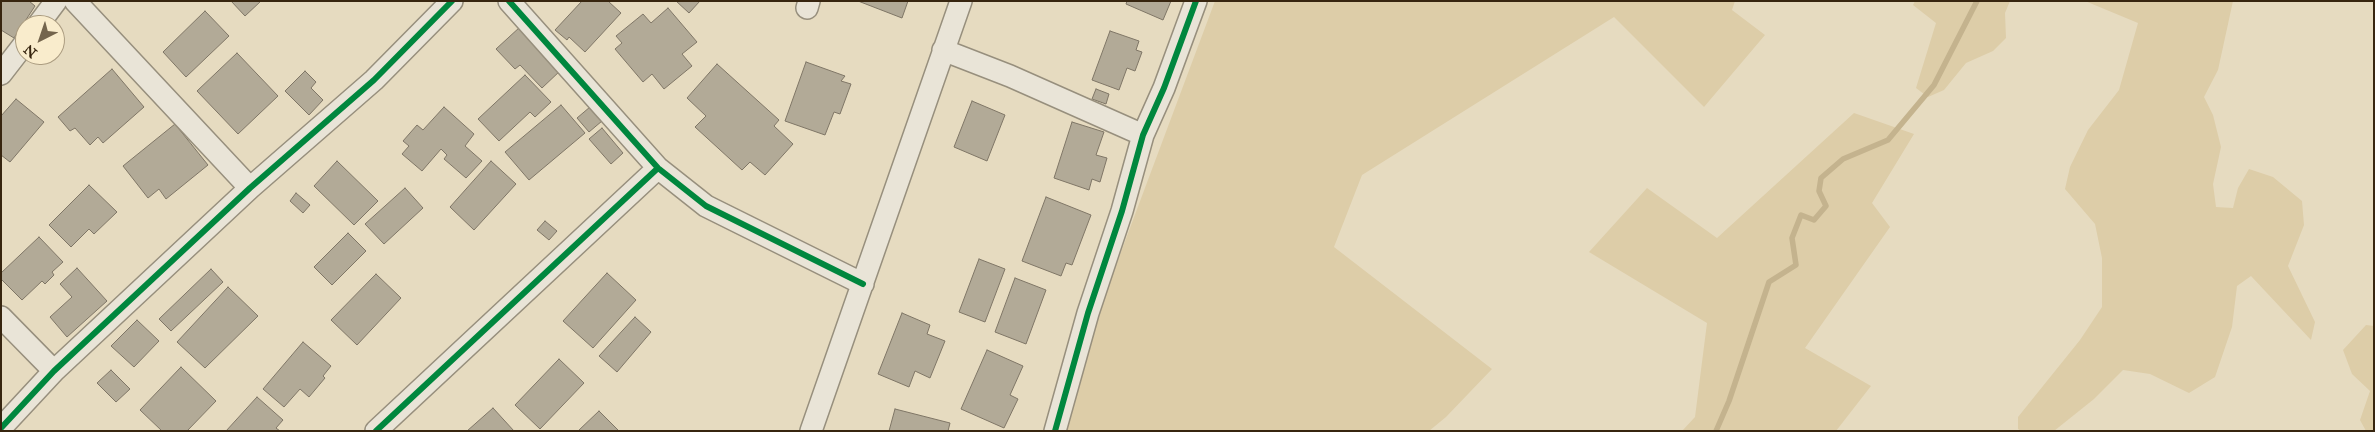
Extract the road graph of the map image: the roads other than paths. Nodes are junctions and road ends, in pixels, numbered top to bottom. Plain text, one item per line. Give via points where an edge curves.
1 (56, 1) edge
2 (452, 1) edge
3 (510, 1) edge
4 (961, 1) edge
5 (1196, 1) edge
6 (86, 5) edge
7 (46, 15) edge
8 (943, 50) junction
9 (15, 56) edge
10 (1, 74) edge
11 (1143, 135) junction
12 (658, 168) junction
13 (250, 188) junction
14 (863, 284) junction
15 (1, 317) edge
16 (54, 371) junction
17 (386, 427) edge
18 (1, 428) edge
19 (811, 431) edge
20 (1055, 431) edge

1 - 7 street
2 - 13 street via 374,80
3 - 12 street
4 - 8 street
5 - 11 street
6 - 13 street
8 - 11 street
8 - 14 street
9 - 10 street
11 - 20 street
12 - 14 street via 706,206
12 - 17 street
13 - 16 street
14 - 19 street
15 - 16 street
16 - 18 street

